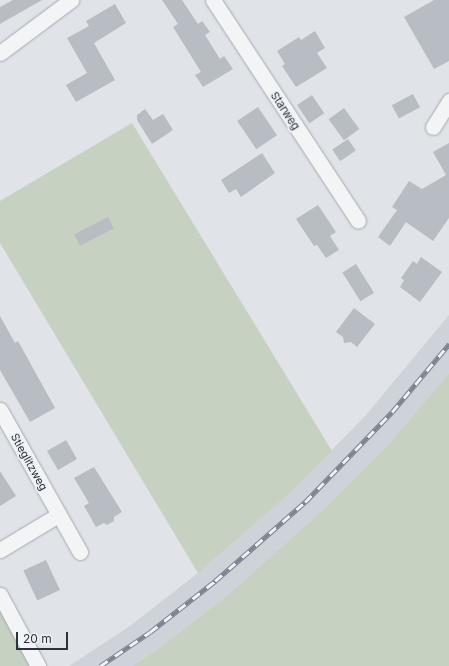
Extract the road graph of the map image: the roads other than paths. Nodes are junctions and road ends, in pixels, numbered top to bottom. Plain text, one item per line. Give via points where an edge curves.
1 (71, 0) edge
2 (213, 0) edge
3 (0, 53) edge
4 (449, 101) edge
5 (433, 127) dead end
6 (358, 222) dead end
7 (0, 410) edge
8 (58, 515) junction
9 (0, 550) edge
10 (80, 552) dead end
11 (0, 595) edge
12 (38, 666) edge

1 - 3 street
2 - 6 street, Starweg
4 - 5 street
7 - 8 street, Stieglitzweg
8 - 9 street
8 - 10 street, Stieglitzweg
11 - 12 street

